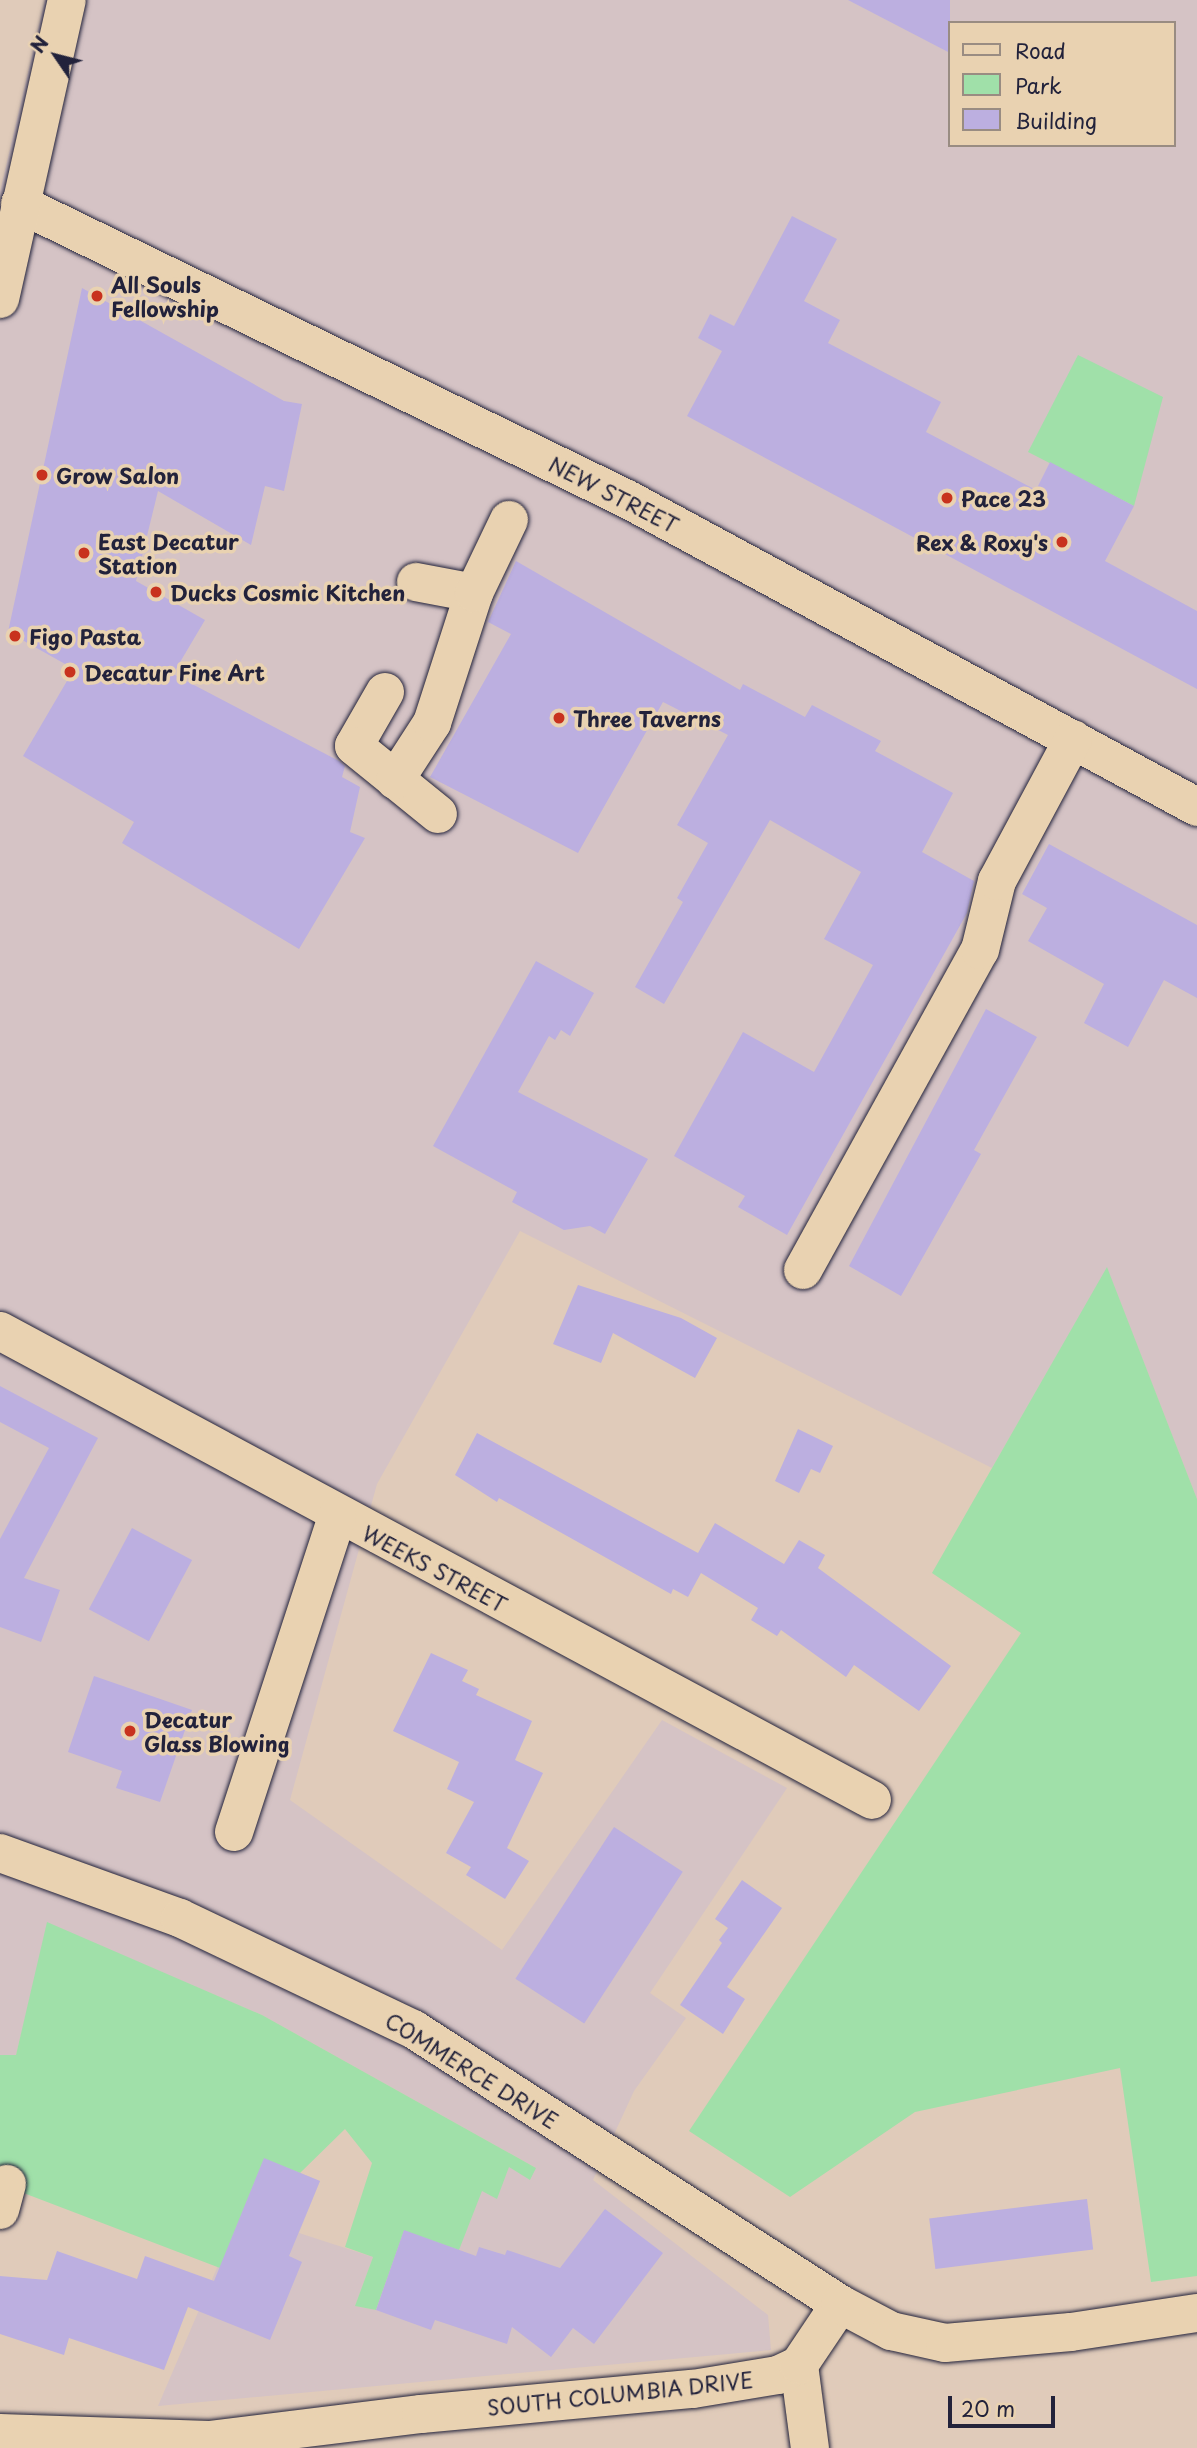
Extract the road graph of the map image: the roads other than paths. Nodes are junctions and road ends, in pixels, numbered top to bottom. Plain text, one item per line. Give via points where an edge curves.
1 (67, 0) edge
2 (20, 204) junction
3 (0, 299) edge
4 (509, 520) dead end
5 (416, 582) dead end
6 (474, 593) junction
7 (385, 692) dead end
8 (1073, 739) junction
9 (395, 780) junction
10 (1197, 807) edge
11 (438, 814) dead end
12 (803, 1270) dead end
13 (0, 1331) edge
14 (337, 1516) junction
15 (872, 1800) dead end
16 (234, 1832) dead end
17 (0, 1853) edge
18 (840, 2304) junction
19 (1197, 2313) edge
20 (799, 2365) junction
21 (0, 2433) edge
22 (810, 2448) edge

1 - 2 street
2 - 3 street
2 - 8 street, NEW STREET via 627,499
4 - 6 street
5 - 6 street
6 - 9 street via 432,723
7 - 9 street via 354,746
8 - 10 street, NEW STREET
8 - 12 street via 997,881 980,950
9 - 11 street
13 - 14 street, WEEKS STREET
14 - 15 street, WEEKS STREET
14 - 16 street
17 - 18 street, COMMERCE DRIVE via 180,1918 413,2029
18 - 19 street via 891,2331 945,2343 1071,2332
18 - 20 street
20 - 21 street, SOUTH COLUMBIA DRIVE via 778,2375 693,2389 421,2414 209,2440
20 - 22 street

